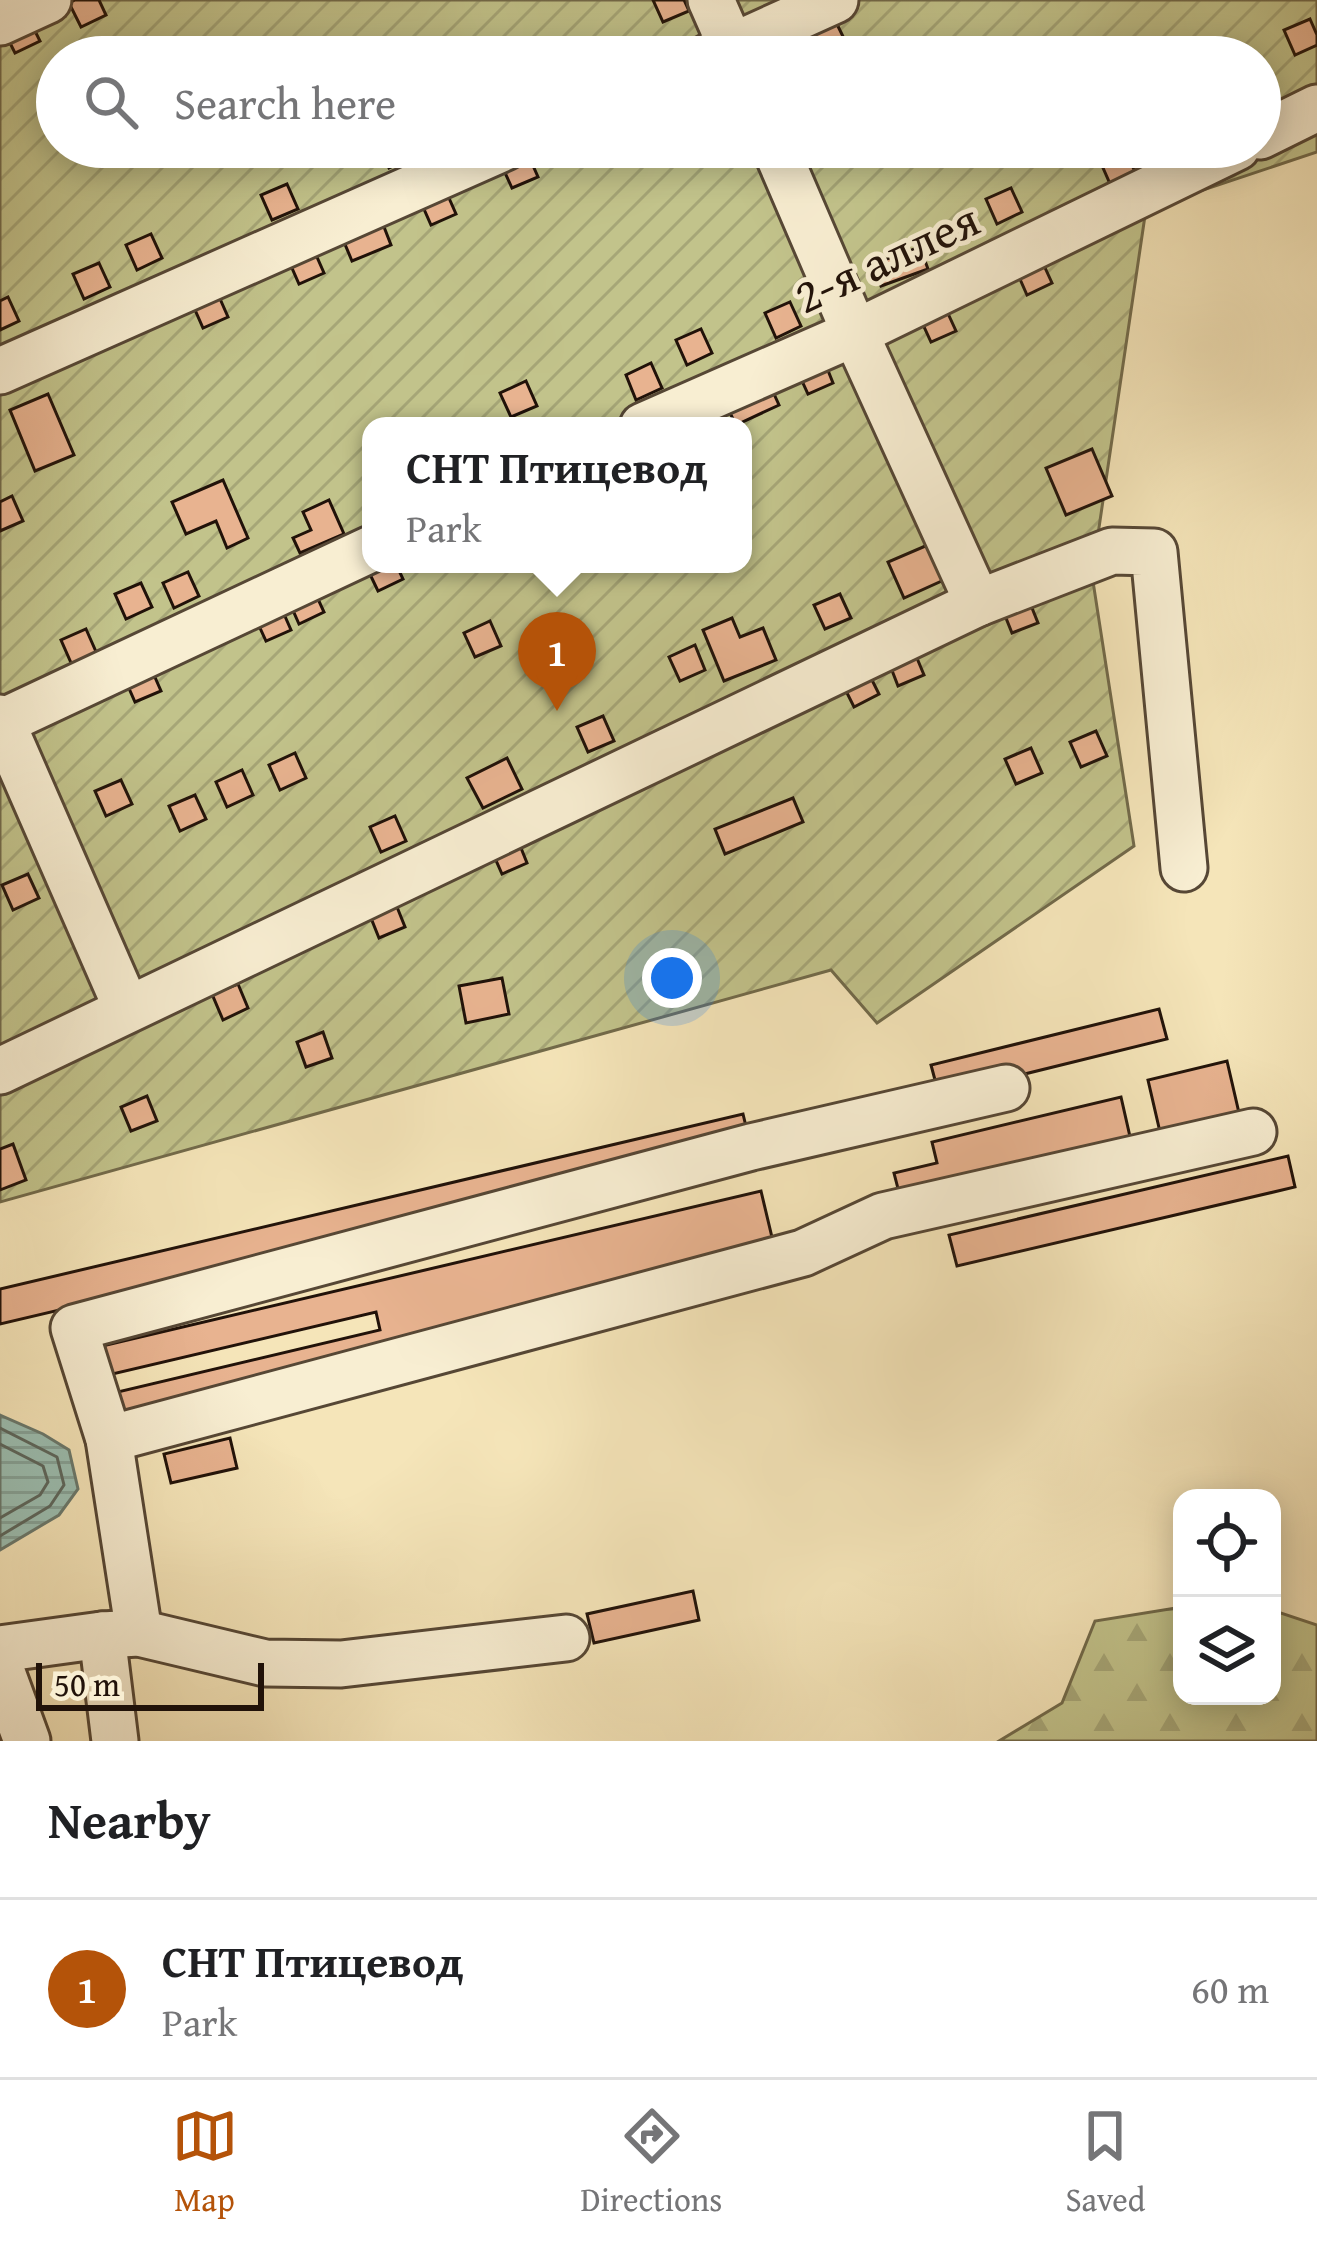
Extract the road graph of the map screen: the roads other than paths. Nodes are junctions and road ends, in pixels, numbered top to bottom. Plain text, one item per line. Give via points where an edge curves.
1 (48, 0) edge
2 (711, 0) edge
3 (835, 0) edge
4 (0, 22) edge
5 (721, 36) edge
6 (762, 36) edge
7 (1317, 108) edge
8 (1281, 126) edge
9 (458, 168) edge
10 (784, 168) edge
11 (1194, 168) edge
12 (855, 333) junction
13 (0, 371) edge
14 (664, 417) edge
15 (362, 553) edge
16 (978, 603) junction
17 (1, 721) edge
18 (1184, 868) dead end
19 (127, 1009) junction
20 (0, 1071) edge
21 (1006, 1088) dead end
22 (1253, 1132) dead end
23 (109, 1438) junction
24 (121, 1634) junction
25 (566, 1638) dead end
26 (0, 1649) edge
27 (0, 1667) edge
28 (27, 1741) edge
29 (115, 1741) edge

1 - 4 street
2 - 5 street
3 - 6 street
7 - 8 street
9 - 13 street
10 - 12 street
11 - 12 street, 2-я аллея
12 - 14 street, 2-я аллея
12 - 16 street
15 - 17 street
16 - 18 street via 1112,551 1154,552
16 - 19 street
17 - 19 street
19 - 20 street
21 - 23 street via 751,1147 74,1328
22 - 23 street via 883,1216 803,1253
23 - 24 street
24 - 25 street via 265,1664 341,1664
24 - 26 street
24 - 29 street
27 - 28 street

